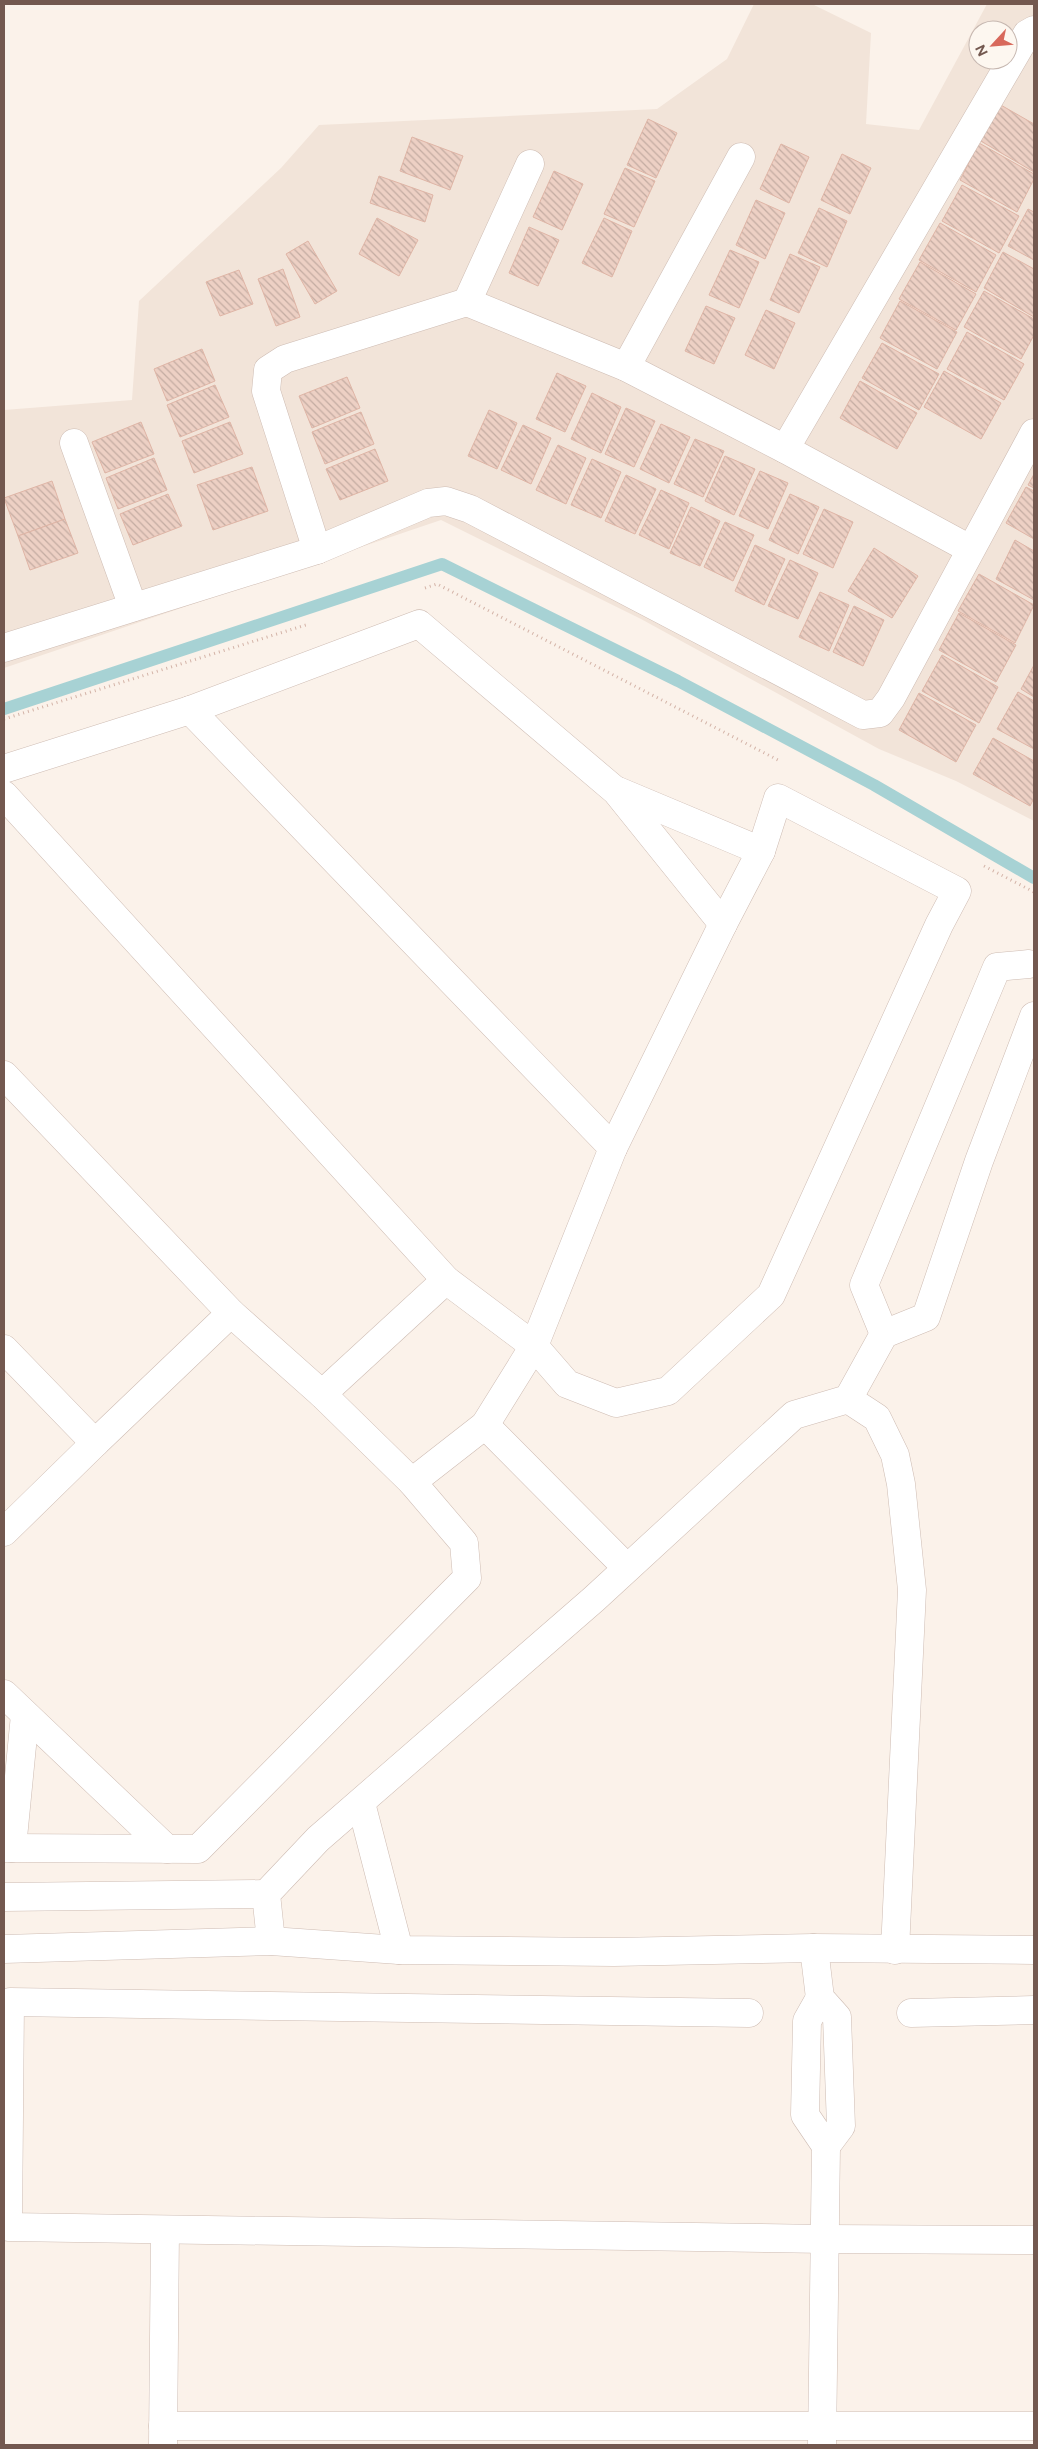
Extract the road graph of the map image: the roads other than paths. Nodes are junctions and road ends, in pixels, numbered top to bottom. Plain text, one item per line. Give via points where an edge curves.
1 (1034, 30) edge
2 (740, 156) dead end
3 (530, 164) dead end
4 (468, 302) junction
5 (626, 367) junction
6 (1034, 433) edge
7 (74, 443) dead end
8 (785, 449) junction
9 (317, 550) junction
10 (970, 550) junction
11 (133, 608) junction
12 (4, 648) edge
13 (190, 710) junction
14 (4, 769) edge
15 (616, 790) junction
16 (4, 794) edge
17 (761, 851) junction
18 (723, 924) junction
19 (1032, 964) edge
20 (1034, 1016) edge
21 (4, 1075) edge
22 (614, 1148) junction
23 (446, 1280) junction
24 (232, 1313) junction
25 (884, 1334) junction
26 (534, 1346) junction
27 (4, 1349) edge
28 (322, 1394) junction
29 (848, 1399) junction
30 (485, 1425) junction
31 (95, 1443) junction
32 (412, 1482) junction
33 (4, 1532) edge
34 (627, 1568) junction
35 (4, 1694) edge
36 (25, 1715) junction
37 (361, 1803) junction
38 (8, 1848) edge
39 (167, 1849) junction
40 (266, 1894) junction
41 (4, 1897) edge
42 (271, 1941) junction
43 (814, 1948) junction
44 (4, 1949) edge
45 (399, 1950) junction
46 (895, 1950) junction
47 (1034, 1950) edge
48 (820, 1998) junction
49 (7, 2002) edge
50 (1034, 2010) edge
51 (748, 2013) dead end
52 (911, 2013) dead end
53 (826, 2146) junction
54 (6, 2227) edge
55 (165, 2230) junction
56 (825, 2239) junction
57 (1034, 2240) edge
58 (1034, 2426) edge
59 (163, 2435) edge
60 (822, 2436) edge

1 - 8 street via 1027,34
2 - 5 street
3 - 4 street
4 - 5 street
4 - 9 street via 285,359 268,370 266,391
5 - 8 street
6 - 10 street
7 - 11 street
8 - 10 street
9 - 10 street via 428,503 446,501 470,509 863,715 880,713 891,698
9 - 11 street
11 - 12 street
13 - 14 street
13 - 15 street via 420,624
13 - 22 street
15 - 17 street
15 - 18 street
16 - 23 street
17 - 18 street
17 - 26 street via 778,798 957,891 771,1295 668,1391 616,1403 567,1384
18 - 22 street
19 - 25 street via 997,967 864,1285
20 - 25 street via 979,1161 926,1317
21 - 24 street
22 - 26 street
23 - 26 street
23 - 28 street
24 - 28 street
24 - 31 street
25 - 29 street
26 - 30 street
27 - 31 street
28 - 32 street
29 - 34 street via 794,1415
29 - 46 street via 877,1418 895,1455 912,1590
30 - 32 street
30 - 34 street
31 - 33 street
32 - 39 street via 464,1543 467,1578 198,1849
34 - 37 street
35 - 36 street
36 - 38 street
36 - 39 street
37 - 40 street via 318,1839
37 - 45 street
38 - 39 street
40 - 41 street
40 - 42 street
42 - 44 street
42 - 45 street
43 - 45 street via 614,1952
43 - 46 street
43 - 48 street
46 - 47 street
48 - 53 street via 807,2021 805,2116
48 - 53 street via 837,2017 840,2073 841,2126
49 - 51 street
49 - 54 street
50 - 52 street
53 - 56 street
54 - 55 street
55 - 56 street
55 - 59 street
56 - 57 street
56 - 60 street
58 - 60 street
59 - 60 street

